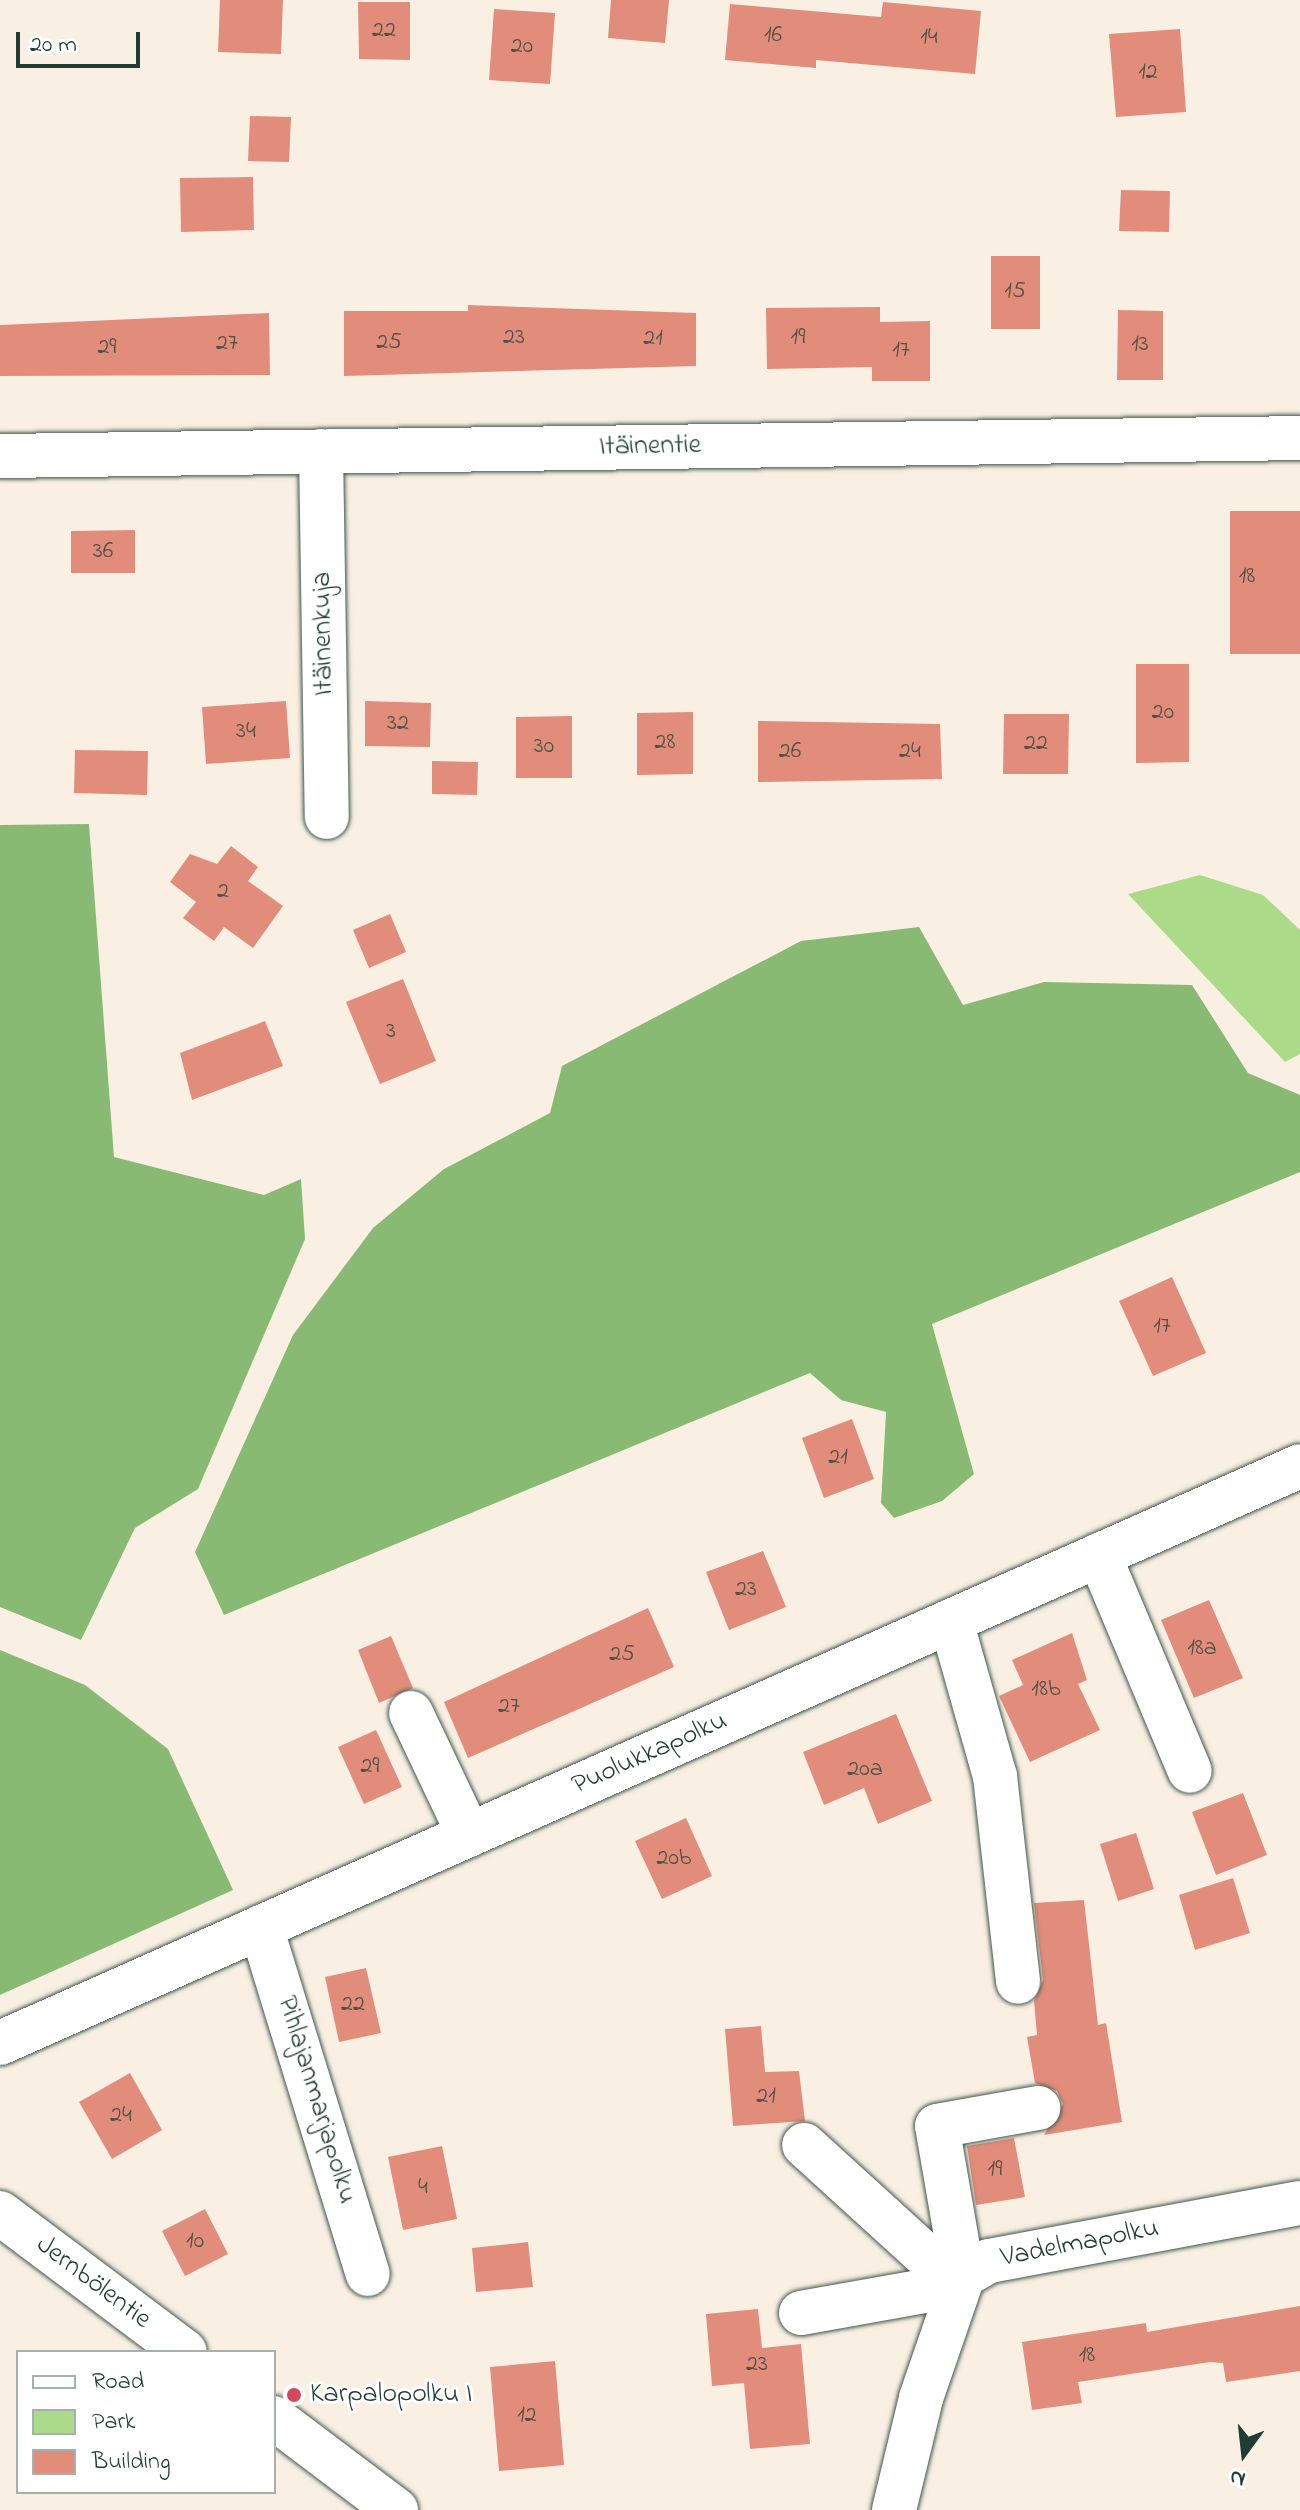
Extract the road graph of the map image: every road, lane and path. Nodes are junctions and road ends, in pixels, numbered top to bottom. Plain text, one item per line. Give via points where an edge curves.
1 (1300, 438) edge
2 (321, 451) junction
3 (0, 456) edge
4 (327, 817) dead end
5 (1300, 1466) edge
6 (1099, 1555) junction
7 (951, 1621) junction
8 (411, 1713) dead end
9 (1190, 1771) dead end
10 (469, 1835) junction
11 (261, 1927) junction
12 (1018, 1982) dead end
13 (0, 2043) edge
14 (1038, 2108) dead end
15 (804, 2145) dead end
16 (1300, 2203) edge
17 (0, 2213) edge
18 (368, 2274) dead end
19 (961, 2280) junction
20 (801, 2313) dead end
21 (182, 2350) edge
22 (276, 2420) edge
23 (396, 2510) edge
24 (894, 2510) edge

1 - 2 street, Itäinentie
2 - 3 street, Itäinentie
2 - 4 street, Itäinenkuja
5 - 6 street, Puolukkapolku
6 - 7 street, Puolukkapolku
6 - 9 street
7 - 10 street, Puolukkapolku
7 - 12 street via 995,1776
8 - 10 street
10 - 11 street, Puolukkapolku
11 - 13 street, Puolukkapolku
11 - 18 street, Pihlajanmarjapolku
14 - 19 street via 937,2126
15 - 19 street
16 - 19 street, Vadelmapolku via 989,2261
17 - 21 street, Jernbölentie
19 - 20 street, Vadelmapolku
19 - 24 street
22 - 23 street

